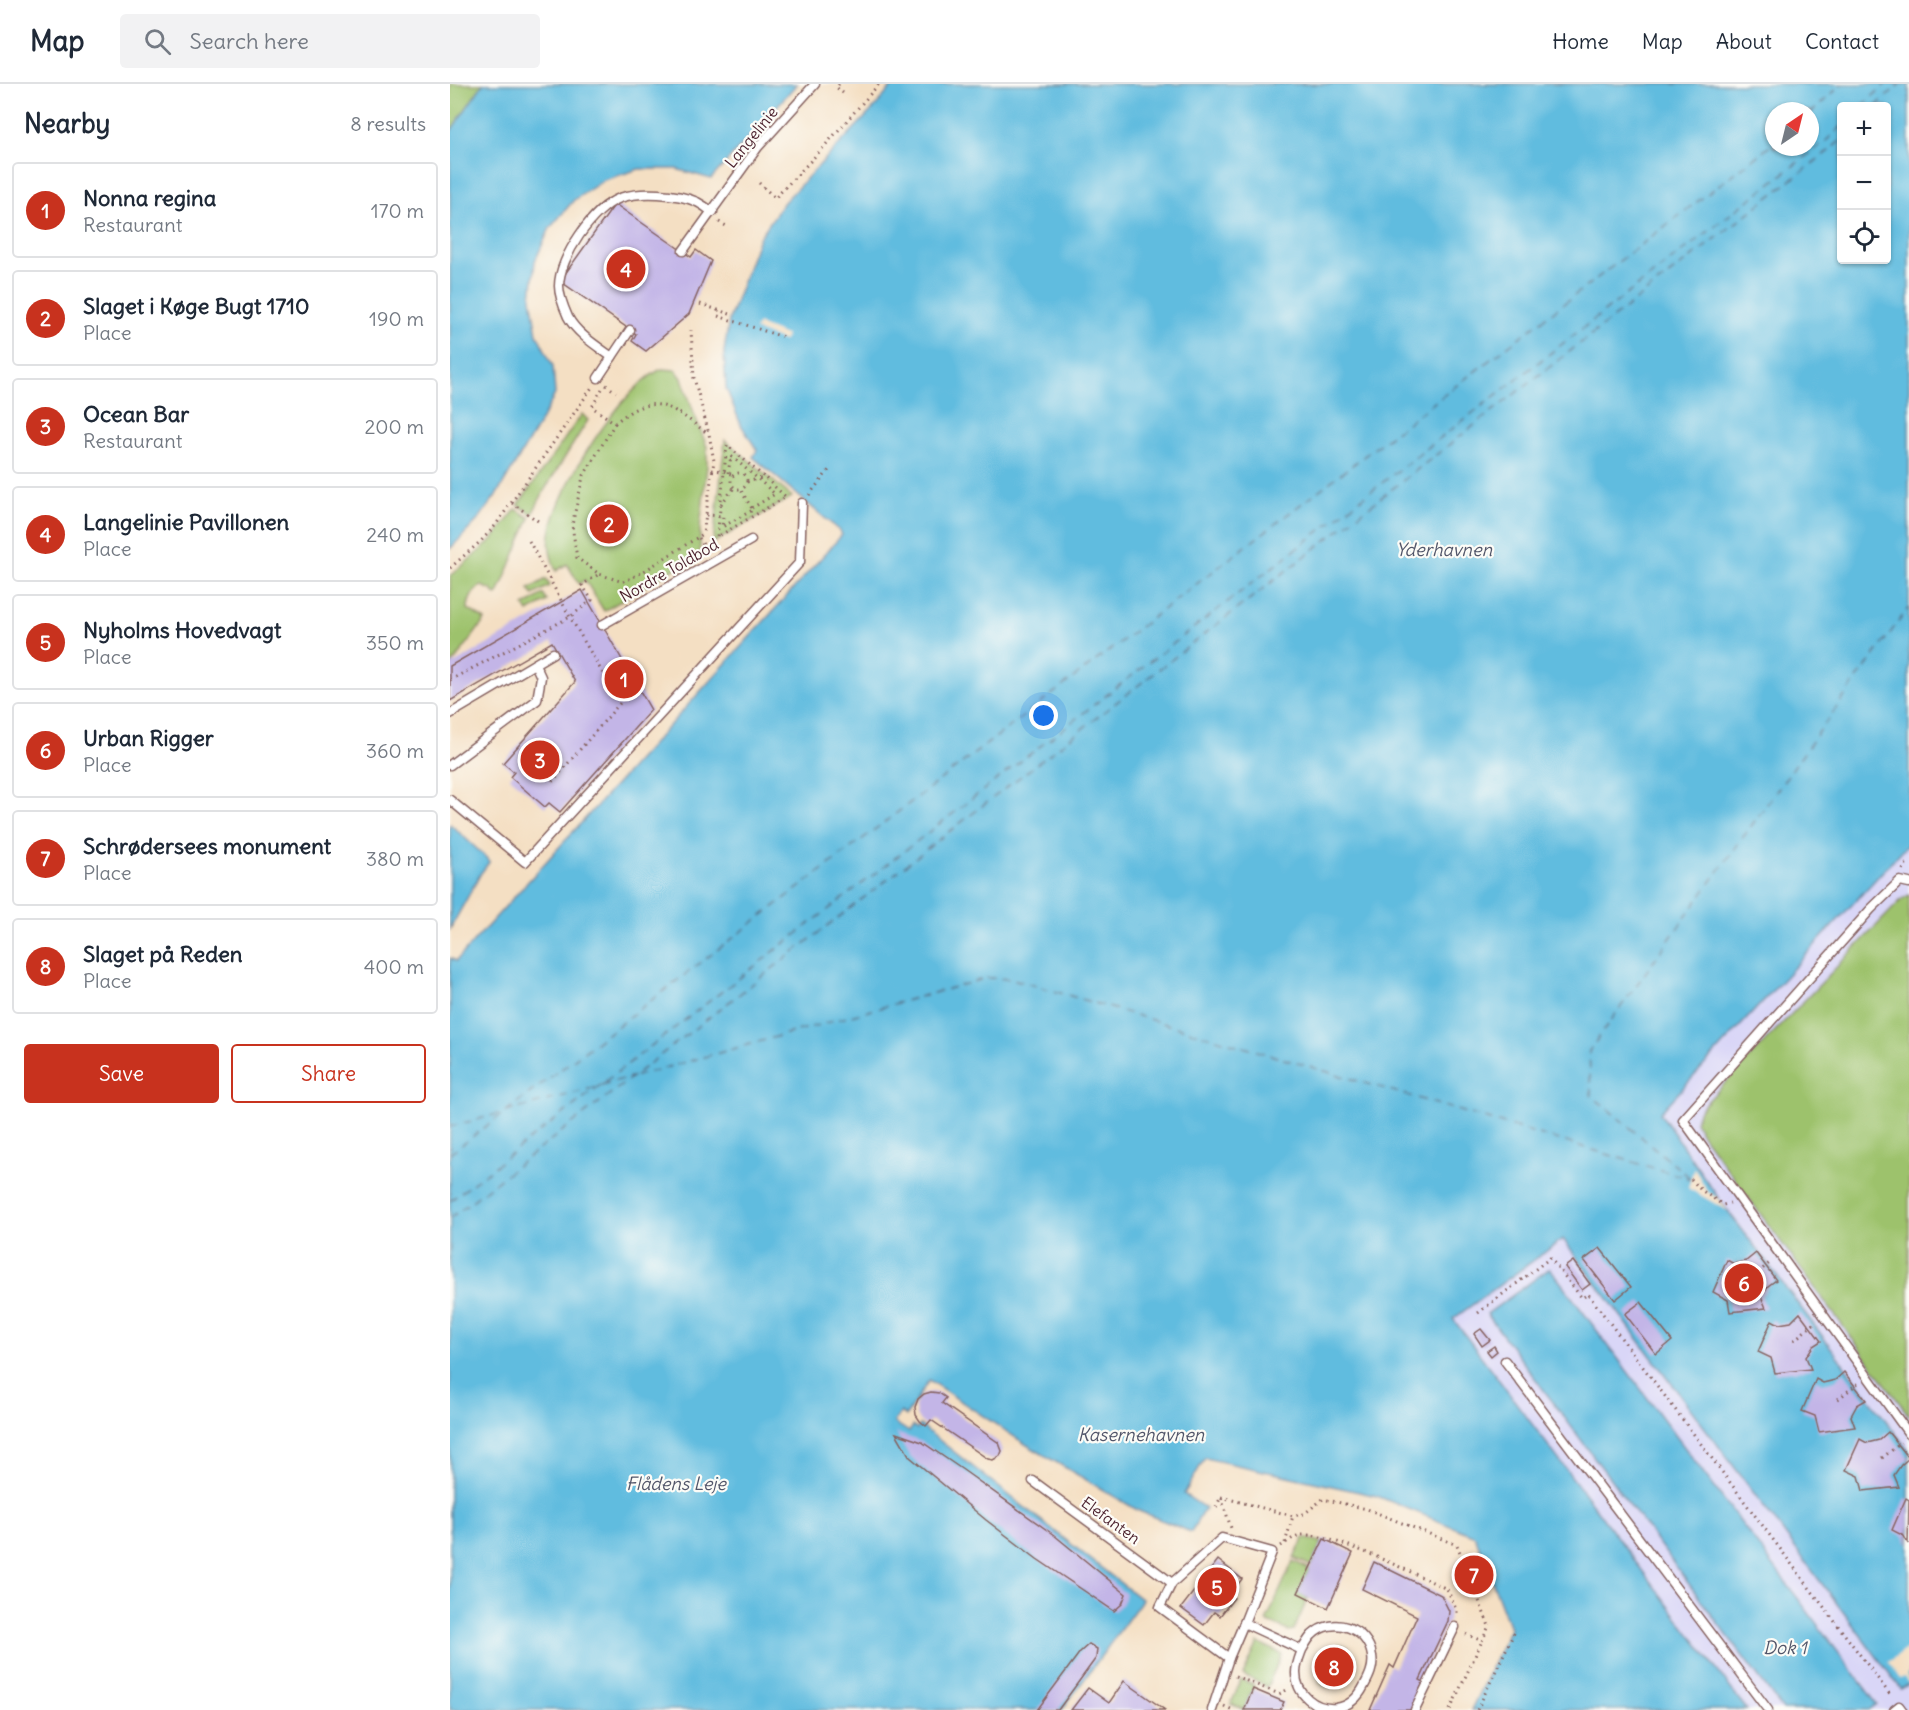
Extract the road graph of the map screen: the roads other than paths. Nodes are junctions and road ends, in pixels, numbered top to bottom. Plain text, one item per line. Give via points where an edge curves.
1 (815, 84) edge
2 (713, 212) junction
3 (683, 251) dead end
4 (630, 330) dead end
5 (612, 357) junction
6 (598, 378) road end
7 (802, 503) dead end
8 (751, 540) dead end
9 (602, 625) dead end
10 (553, 653) dead end
11 (535, 664) junction
12 (450, 714) edge
13 (450, 765) edge
14 (450, 800) edge
15 (1909, 883) edge
16 (1504, 1361) dead end
17 (1909, 1434) edge
18 (1033, 1481) dead end
19 (1172, 1583) junction
20 (1244, 1623) junction
21 (1455, 1628) road end
22 (1302, 1650) junction
23 (1230, 1658) junction
24 (1212, 1710) edge
25 (1415, 1710) edge
26 (1768, 1710) edge

1 - 2 lane, Langelinie via 759,147
2 - 3 lane, Langelinie
2 - 5 lane via 671,195 620,198 595,214 578,238 561,272 558,288 569,319 581,334
4 - 5 lane
5 - 6 lane
7 - 14 lane via 800,562 525,862
8 - 9 lane, Nordre Toldbod
10 - 11 lane
11 - 12 lane
11 - 13 lane via 541,677 537,700
15 - 17 lane via 1900,881 1871,909 1683,1120
16 - 26 lane
18 - 19 lane, Elefanten
19 - 20 lane via 1222,1538 1272,1552
19 - 23 lane via 1160,1607
20 - 22 lane
20 - 23 lane
21 - 25 lane
22 - 22 lane via 1317,1631 1333,1625 1358,1631 1373,1657 1359,1695 1338,1708 1314,1704 1298,1686 1296,1665
23 - 24 lane

